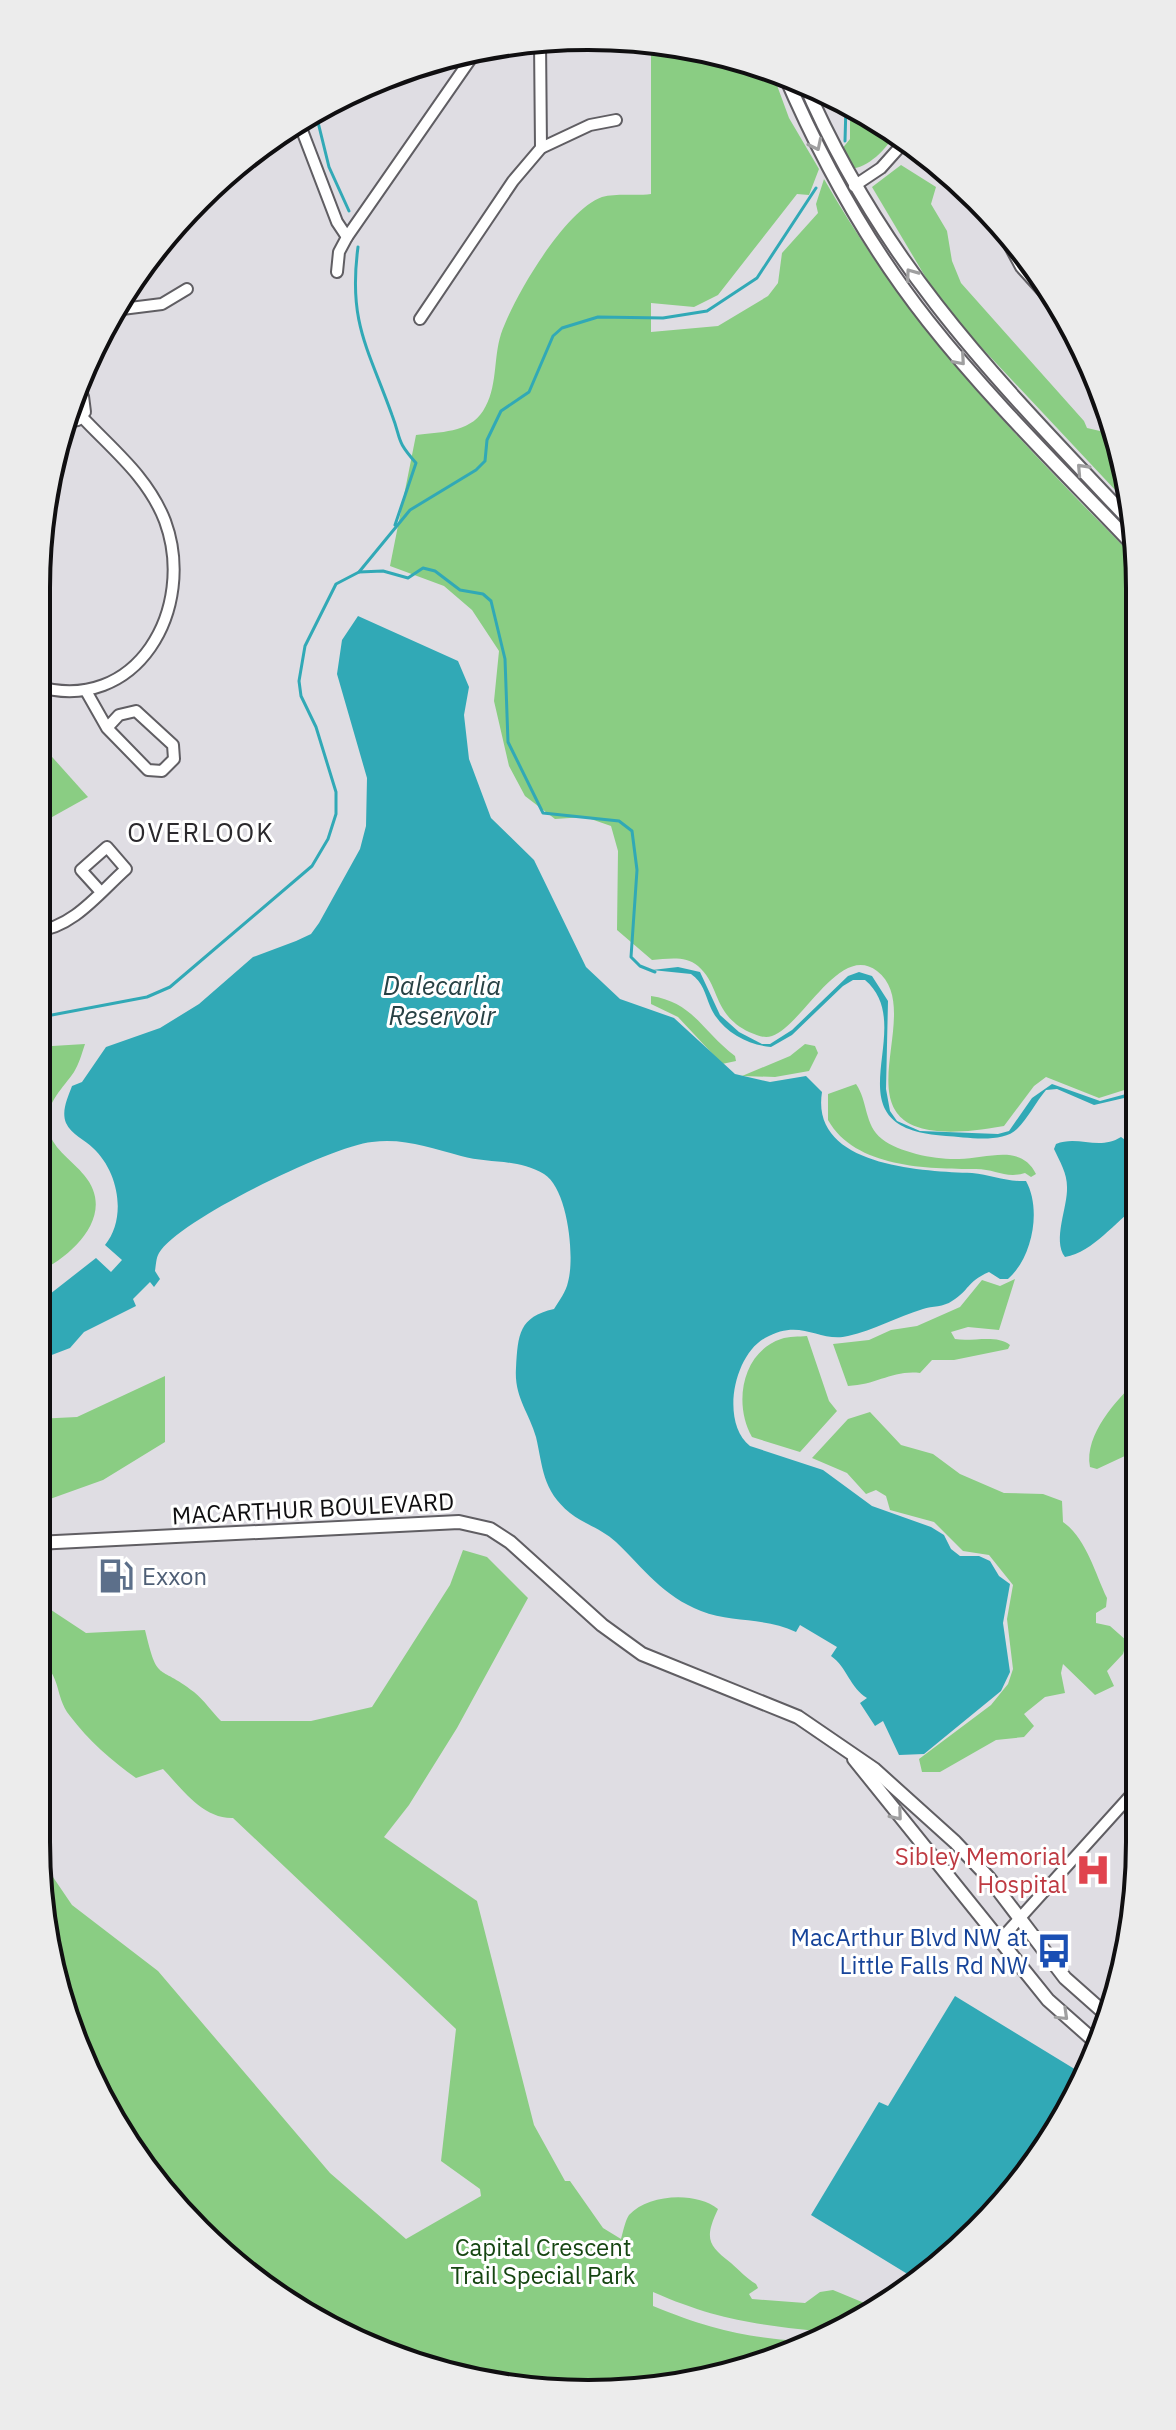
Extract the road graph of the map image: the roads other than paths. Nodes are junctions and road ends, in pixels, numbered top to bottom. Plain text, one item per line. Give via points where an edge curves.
1 (540, 52) edge
2 (467, 64) edge
3 (792, 90) edge
4 (812, 99) edge
5 (616, 120) dead end
6 (303, 132) edge
7 (541, 148) junction
8 (898, 149) edge
9 (854, 186) junction
10 (347, 237) junction
11 (337, 272) dead end
12 (187, 289) dead end
13 (129, 308) edge
14 (420, 319) dead end
15 (84, 400) edge
16 (82, 417) junction
17 (78, 418) edge
18 (1120, 510) edge
19 (1123, 534) edge
20 (50, 690) edge
21 (86, 691) junction
22 (107, 728) junction
23 (100, 891) junction
24 (50, 927) edge
25 (50, 1542) edge
26 (849, 1753) junction
27 (1126, 1801) edge
28 (1021, 1920) junction
29 (1001, 1939) junction
30 (1099, 2008) edge
31 (1089, 2036) edge

1 - 7 street
2 - 10 street
3 -> 19 main road via 831,176 921,312
4 - 9 main road
5 - 7 street via 590,125
6 - 10 street
7 - 14 street
8 - 9 street
18 -> 9 main road via 953,329
10 - 11 street
12 - 13 street via 162,304
15 - 16 street
16 - 17 street
16 - 21 street via 146,485 164,521 173,560 169,610 157,640 129,671
20 - 21 street
21 - 22 street
22 - 22 street via 119,715 136,711 173,745 174,759 162,771 148,770
23 - 23 street via 81,870 107,847 126,869
23 - 24 street via 65,922
25 - 26 main road, MACARTHUR BOULEVARD via 381,1524 478,1525 510,1542 642,1654 798,1717
26 - 28 main road via 955,1842
26 -> 29 main road
27 - 28 street
28 - 29 street
28 - 30 main road via 1065,1978
29 -> 31 main road via 1048,2000

